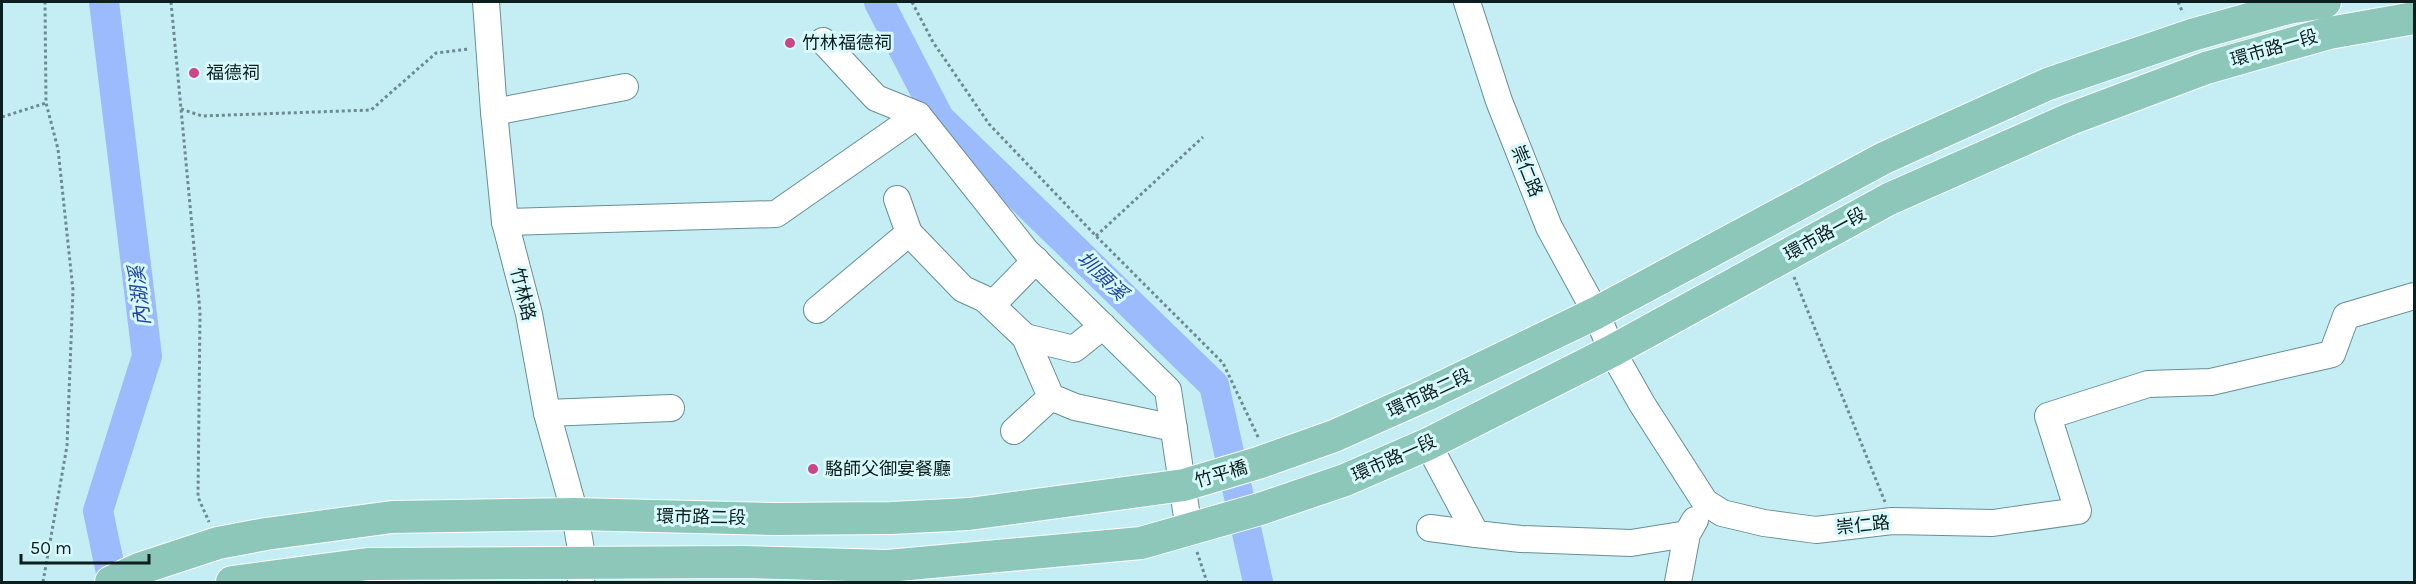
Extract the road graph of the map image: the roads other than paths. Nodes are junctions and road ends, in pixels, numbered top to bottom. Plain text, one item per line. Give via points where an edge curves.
1 (486, 2) edge
2 (1467, 2) edge
3 (2325, 2) edge
4 (2415, 18) edge
5 (823, 41) dead end
6 (625, 87) dead end
7 (494, 112) junction
8 (918, 115) junction
9 (897, 199) dead end
10 (505, 222) junction
11 (909, 233) junction
12 (1036, 260) junction
13 (2415, 296) edge
14 (992, 305) junction
15 (818, 310) dead end
16 (1596, 312) junction
17 (1103, 326) junction
18 (1025, 337) junction
19 (1612, 351) junction
20 (1051, 397) junction
21 (671, 408) dead end
22 (547, 413) junction
23 (1174, 428) junction
24 (1014, 431) dead end
25 (1428, 444) junction
26 (1263, 462) joint
27 (1184, 485) junction
28 (1705, 502) junction
29 (575, 514) junction
30 (1430, 528) dead end
31 (1189, 530) junction
32 (1476, 534) junction
33 (1688, 534) junction
34 (582, 572) edge
35 (111, 582) edge
36 (233, 582) edge
37 (1677, 582) edge

1 - 7 street, 竹林路
2 - 16 street, 崇仁路 via 1499,101 1549,227
3 - 16 main road, 環市路一段 via 2288,8 2192,35 2048,84 1884,158
4 - 19 main road, 環市路一段 via 2329,33 2216,65 2070,118 1889,199
5 - 8 street via 876,98
6 - 7 street
7 - 10 street, 竹林路
8 - 10 street via 776,214
8 - 12 street
9 - 11 street
10 - 22 street, 竹林路 via 529,314
11 - 14 street via 963,289
11 - 15 street
12 - 14 street
12 - 17 street
13 - 28 street, 崇仁路 via 2346,316 2332,354 2211,382 2148,384 2048,416 2078,511 1993,523 1893,521 1816,530 1722,513
14 - 18 street
16 - 19 street, 崇仁路
16 - 26 main road, 環市路二段 via 1426,395
17 - 18 street via 1074,349
17 - 23 street via 1168,390
18 - 20 street
19 - 25 main road, 環市路一段
19 - 28 street, 崇仁路
20 - 23 street via 1075,407
20 - 24 street
21 - 22 street
22 - 29 street, 竹林路
23 - 27 street
25 - 31 main road, 環市路一段 via 1345,480
25 - 32 street
26 - 27 main road, 竹平橋
27 - 29 main road, 環市路二段 via 969,514 913,517 774,519
27 - 31 street
28 - 33 street
29 - 34 street, 竹林路
29 - 35 main road, 環市路二段 via 392,517 218,543
30 - 32 street
31 - 34 main road via 1141,543 887,566 743,562
32 - 33 street via 1631,543
33 - 37 street
34 - 36 main road via 367,564

